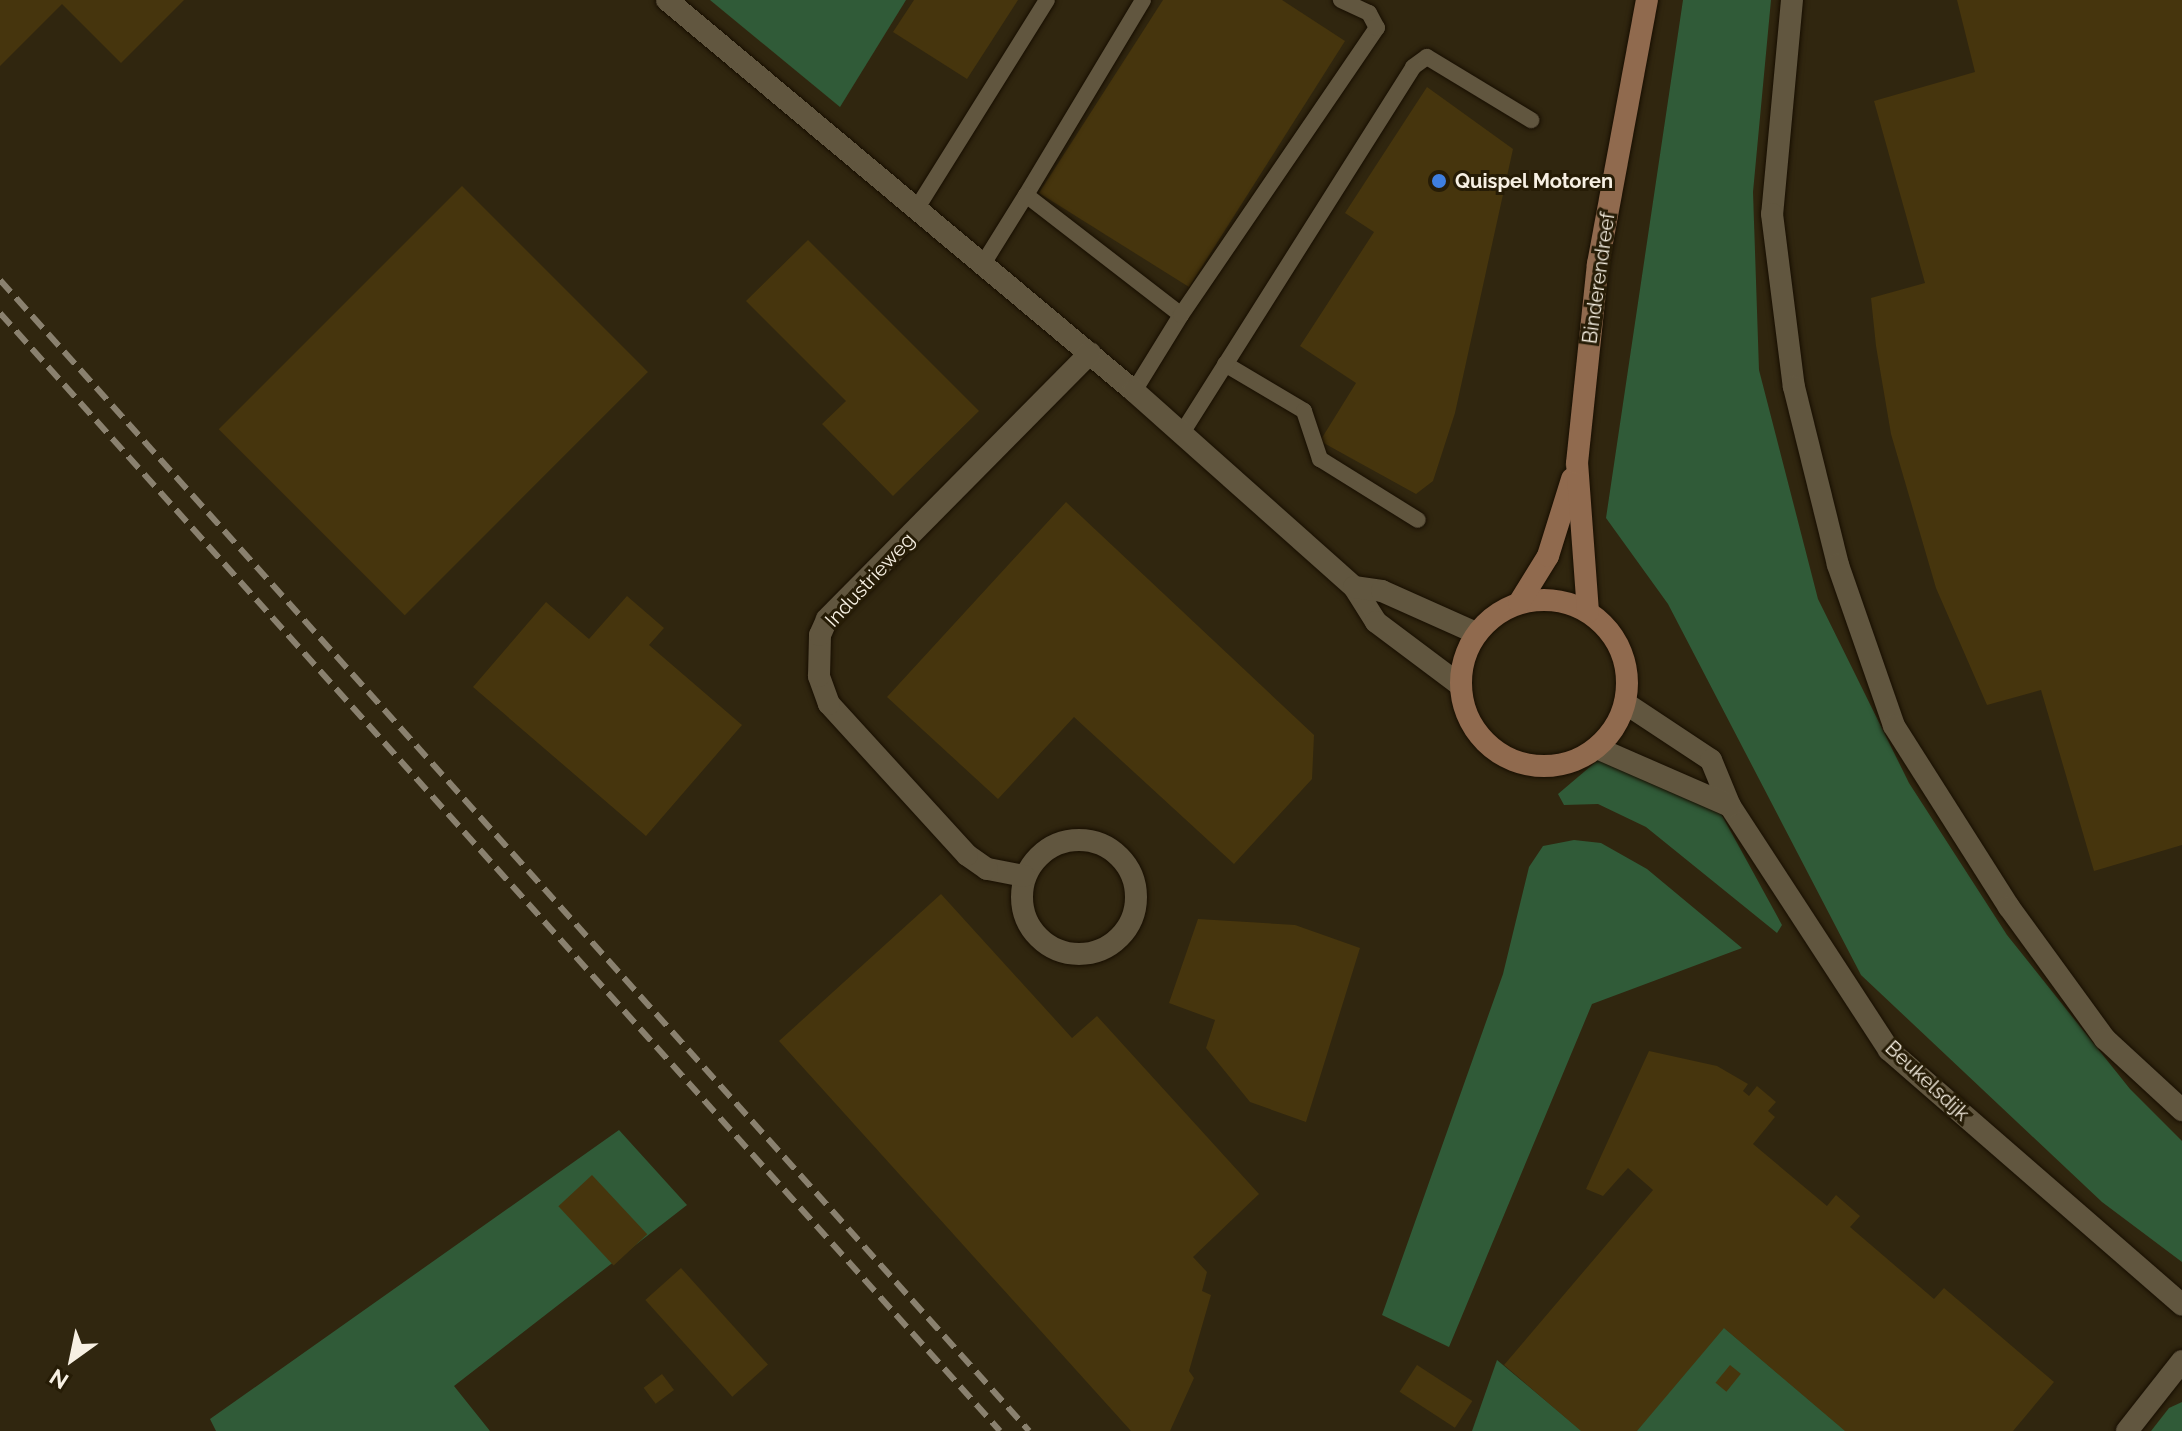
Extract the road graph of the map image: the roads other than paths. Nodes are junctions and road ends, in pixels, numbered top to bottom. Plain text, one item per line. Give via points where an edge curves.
1 (667, 0) edge
2 (1047, 0) edge
3 (1143, 0) edge
4 (1341, 0) edge
5 (1647, 0) edge
6 (1792, 0) edge
7 (1531, 120) dead end
8 (1026, 195) junction
9 (917, 208) junction
10 (983, 264) junction
11 (1181, 315) junction
12 (1090, 353) junction
13 (1225, 364) junction
14 (1134, 391) junction
15 (1182, 433) junction
16 (1577, 463) junction
17 (1418, 520) dead end
18 (1354, 587) junction
19 (1519, 603) junction
20 (1588, 612) junction
21 (1476, 633) junction
22 (1460, 685) junction
23 (1625, 703) junction
24 (1597, 748) junction
25 (1730, 806) junction
26 (1024, 876) junction
27 (2182, 1110) edge
28 (2182, 1305) edge
29 (2182, 1361) edge
30 (2127, 1431) edge

1 - 9 street
2 - 9 lane
3 - 8 lane
4 - 11 lane via 1369,13 1377,28
5 - 16 main road, Binderendreef via 1598,264
6 - 27 street via 1772,214 1794,387 1838,565 1894,726 2009,907 2105,1039
7 - 13 lane via 1427,57 1413,67
8 - 10 lane
8 - 11 lane
9 - 10 street
10 - 12 street
11 - 14 lane
12 - 14 street
12 - 26 street, Industrieweg via 827,619 820,635 819,676 829,704 967,855 987,869
13 - 15 lane
13 - 17 lane via 1304,411 1320,459
14 - 15 street
15 - 18 street
16 - 19 main road, Binderendreef via 1548,556
16 - 20 main road, Binderendreef
18 - 21 street via 1382,591
18 - 22 street via 1376,622
19 - 20 main road via 1554,601
19 - 21 main road
20 - 23 main road via 1621,651
21 - 22 main road
22 - 24 main road via 1464,710 1495,751 1527,765 1562,765
23 - 24 main road
23 - 25 street, Beukelsdijk via 1711,760
24 - 25 street
25 - 28 street, Beukelsdijk via 1889,1050
26 - 26 street via 1021,902 1029,926 1071,954 1119,939 1133,917 1137,891 1129,867 1111,848 1060,841
29 - 30 street

